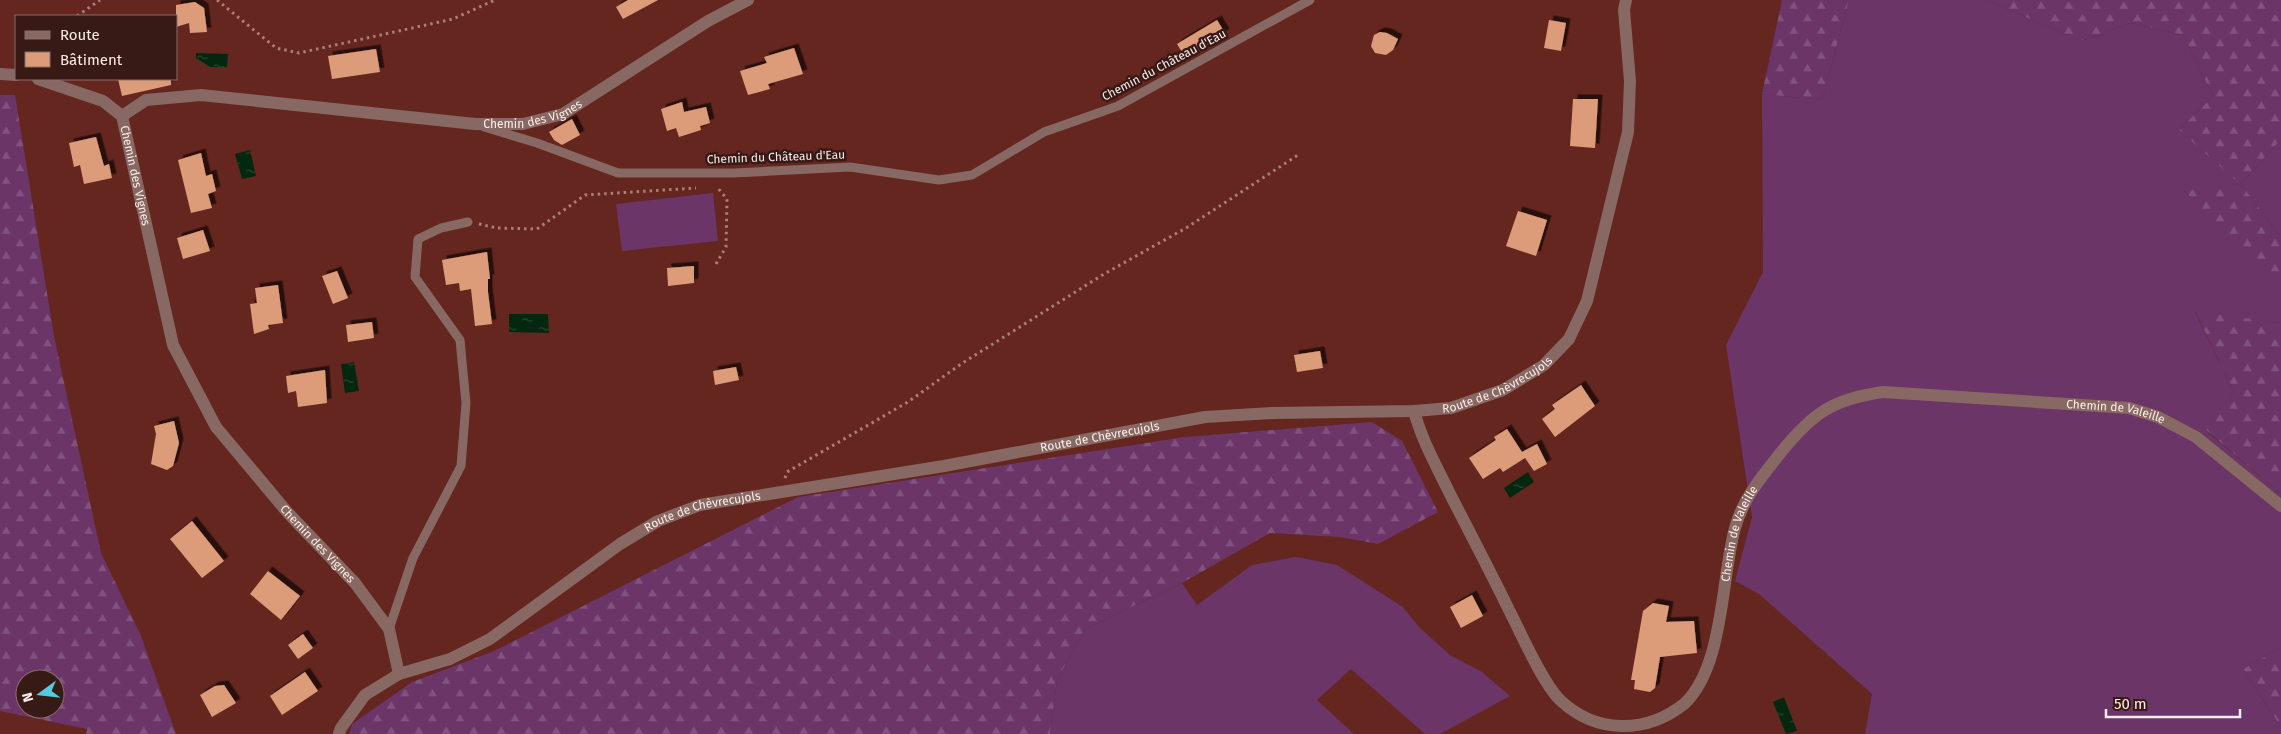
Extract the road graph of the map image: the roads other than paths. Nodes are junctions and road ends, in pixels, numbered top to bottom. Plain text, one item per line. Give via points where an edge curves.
1 (748, 0) edge
2 (1310, 0) edge
3 (1626, 0) edge
4 (0, 74) edge
5 (15, 75) edge
6 (41, 80) edge
7 (122, 116) junction
8 (475, 124) junction
9 (468, 222) road end
10 (1414, 411) junction
11 (2281, 506) edge
12 (389, 629) junction
13 (399, 674) junction
14 (1627, 732) edge
15 (339, 734) edge

1 - 8 street, Chemin des Vignes via 563,114 523,124
2 - 8 lane, Chemin du Château d'Eau via 1118,106 1044,132 972,175 939,180 850,167 734,173 618,173
3 - 10 street, Route de Chèvrecujols via 1630,81 1628,132 1587,301 1569,339 1544,365 1503,390 1451,408
4 - 5 street
6 - 7 street via 103,101
7 - 8 street, Chemin des Vignes via 146,100 201,95
7 - 12 street, Chemin des Vignes via 173,345 216,426 288,513 355,583
9 - 12 lane via 441,228 418,239 415,277 460,340 466,403 461,466 413,558
10 - 13 street, Route de Chèvrecujols via 1205,417 944,466 700,506 658,521 620,544 490,639 450,659
10 - 14 street, Chemin de Valeille via 1420,435 1537,664 1559,700 1589,720
11 - 14 street, Chemin de Valeille via 2196,437 2158,416 2129,408 1883,392 1832,404 1802,428 1752,489 1735,527 1707,673 1684,704 1651,725
12 - 13 street, Chemin des Vignes
13 - 15 street, Route de Chèvrecujols via 365,695

